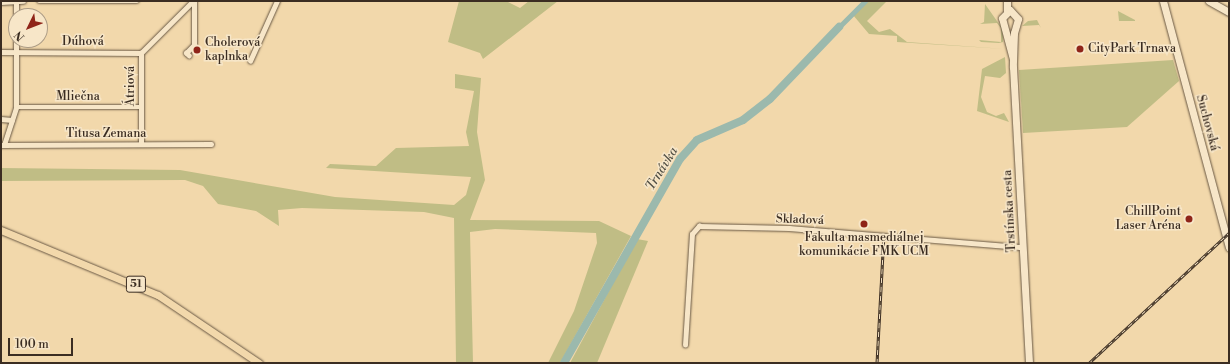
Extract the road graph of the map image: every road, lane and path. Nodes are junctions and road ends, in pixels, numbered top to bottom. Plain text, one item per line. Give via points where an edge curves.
1 (16, 1) edge
2 (23, 1) edge
3 (38, 1) edge
4 (136, 1) edge
5 (193, 1) edge
6 (278, 1) edge
7 (1007, 1) edge
8 (1011, 1) edge
9 (1209, 1) edge
10 (1, 2) edge
11 (1164, 2) edge
12 (1009, 10) junction
13 (1229, 12) edge
14 (1015, 25) junction
15 (1006, 26) junction
16 (16, 48) edge
17 (1, 52) edge
18 (16, 52) junction
19 (141, 53) junction
20 (189, 56) dead end
21 (1013, 59) junction
22 (250, 61) dead end
23 (16, 107) junction
24 (141, 107) junction
25 (1, 119) edge
26 (12, 120) junction
27 (141, 144) junction
28 (211, 144) dead end
29 (2, 145) edge
30 (1, 230) edge
31 (1229, 246) edge
32 (1022, 247) junction
33 (685, 345) dead end
34 (259, 363) edge
35 (1029, 363) edge

1 - 2 street
1 - 10 street
3 - 4 street
5 - 19 street, Átriová
5 - 20 street, Átriová via 194,45 186,53
6 - 22 street
7 - 12 main road, Trstínska cesta
8 - 12 main road, Trstínska cesta
9 - 13 main road
11 - 31 main road, Suchovská
12 - 14 main road, Trstínska cesta via 1018,16
12 - 15 main road, Trstínska cesta via 1002,18
14 - 15 main road
14 - 21 main road, Trstínska cesta
15 - 21 main road, Trstínska cesta
16 - 18 street
17 - 18 street, Dúhová
18 - 19 street, Dúhová
18 - 23 street
19 - 24 street, Átriová
21 - 32 main road, Trstínska cesta
23 - 24 street, Mliečna
23 - 26 street
24 - 27 street, Átriová
25 - 26 street
26 - 29 street
27 - 28 street, Titusa Zemana
27 - 29 street, Titusa Zemana
30 - 34 main road, 51 via 151,292 219,333
32 - 33 street, Skladová via 797,228 699,226 692,234
32 - 35 main road, Trstínska cesta

